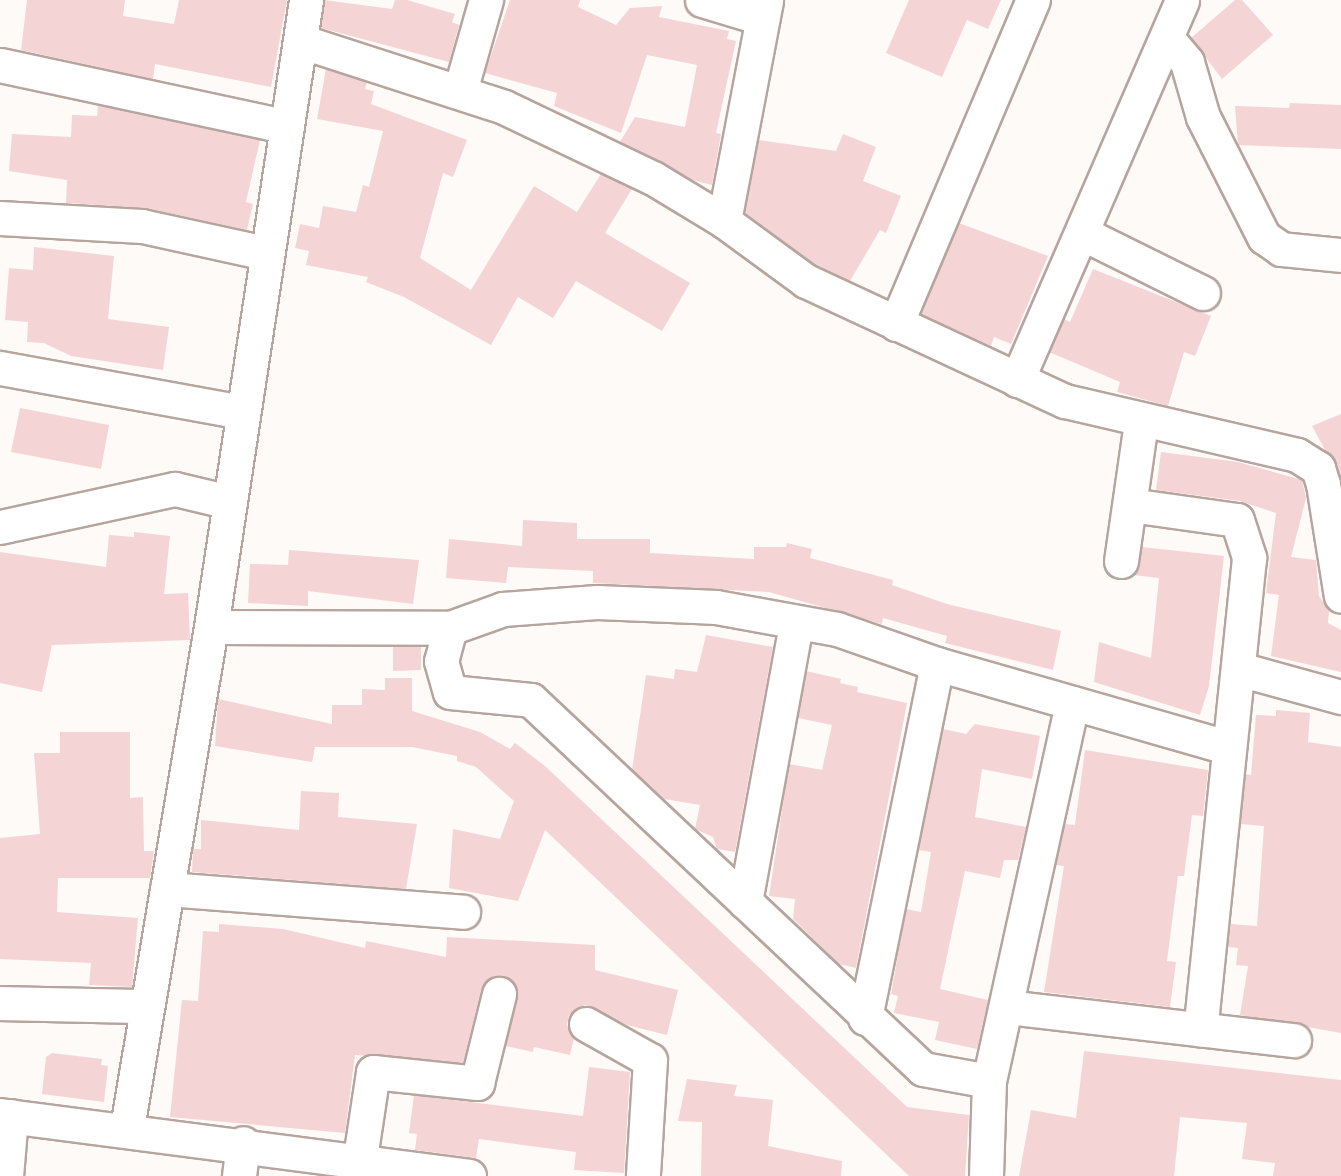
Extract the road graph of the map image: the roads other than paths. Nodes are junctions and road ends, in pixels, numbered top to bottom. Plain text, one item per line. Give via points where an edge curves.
1 (306, 0) edge
2 (486, 0) edge
3 (702, 0) edge
4 (1033, 0) edge
5 (1182, 0) edge
6 (764, 9) edge
7 (1167, 38) junction
8 (300, 41) junction
9 (0, 65) edge
10 (460, 91) junction
11 (284, 126) junction
12 (0, 218) edge
13 (724, 221) junction
14 (1082, 233) junction
15 (266, 253) junction
16 (1341, 255) edge
17 (1203, 293) dead end
18 (896, 324) junction
19 (0, 368) edge
20 (1017, 380) junction
21 (241, 412) junction
22 (1141, 422) junction
23 (229, 502) junction
24 (1130, 505) junction
25 (0, 527) edge
26 (1121, 561) dead end
27 (1341, 596) edge
28 (796, 623) junction
29 (211, 627) junction
30 (450, 628) junction
31 (937, 664) junction
32 (1239, 669) junction
33 (1341, 697) edge
34 (1072, 703) junction
35 (1226, 747) junction
36 (167, 889) junction
37 (745, 902) junction
38 (463, 912) dead end
39 (499, 994) dead end
40 (0, 1003) edge
41 (147, 1006) junction
42 (1007, 1007) junction
43 (865, 1018) junction
44 (586, 1024) dead end
45 (1200, 1029) junction
46 (1294, 1040) dead end
47 (989, 1081) junction
48 (6, 1115) edge
49 (127, 1128) junction
50 (243, 1143) junction
51 (360, 1158) junction
52 (449, 1174) edge
53 (6, 1176) edge
54 (239, 1176) edge
55 (643, 1176) edge
56 (986, 1176) edge

1 - 8 street
2 - 10 street
3 - 6 street
4 - 18 street
5 - 7 street
6 - 13 street
7 - 14 street
7 - 16 street via 1187,62 1203,117 1264,237 1281,249
8 - 10 street
8 - 11 street
9 - 11 street
10 - 13 street via 652,178
11 - 15 street
12 - 15 street via 142,226
13 - 18 street via 806,281
14 - 17 street
14 - 20 street
15 - 21 street
18 - 20 street
19 - 21 street
20 - 22 street via 1065,401
21 - 23 street
22 - 24 street
22 - 27 street via 1298,455 1318,468
23 - 25 street via 176,489
23 - 29 street
24 - 26 street
24 - 32 street via 1238,520 1249,558
28 - 30 street via 716,607 597,602 503,609
28 - 31 street via 837,629
28 - 37 street
29 - 30 street
29 - 36 street
30 - 37 street via 441,662 450,692 531,700
31 - 34 street
31 - 43 street
32 - 33 street
32 - 35 street
34 - 35 street
34 - 42 street
35 - 45 street
36 - 38 street
36 - 41 street
37 - 43 street
39 - 51 street via 477,1083 373,1072
40 - 41 street
41 - 49 street
42 - 45 street
42 - 47 street
43 - 47 street via 923,1069
44 - 55 street via 650,1060
45 - 46 street
47 - 56 street
48 - 49 street
48 - 53 street
49 - 50 street
50 - 51 street
50 - 54 street
51 - 52 street

